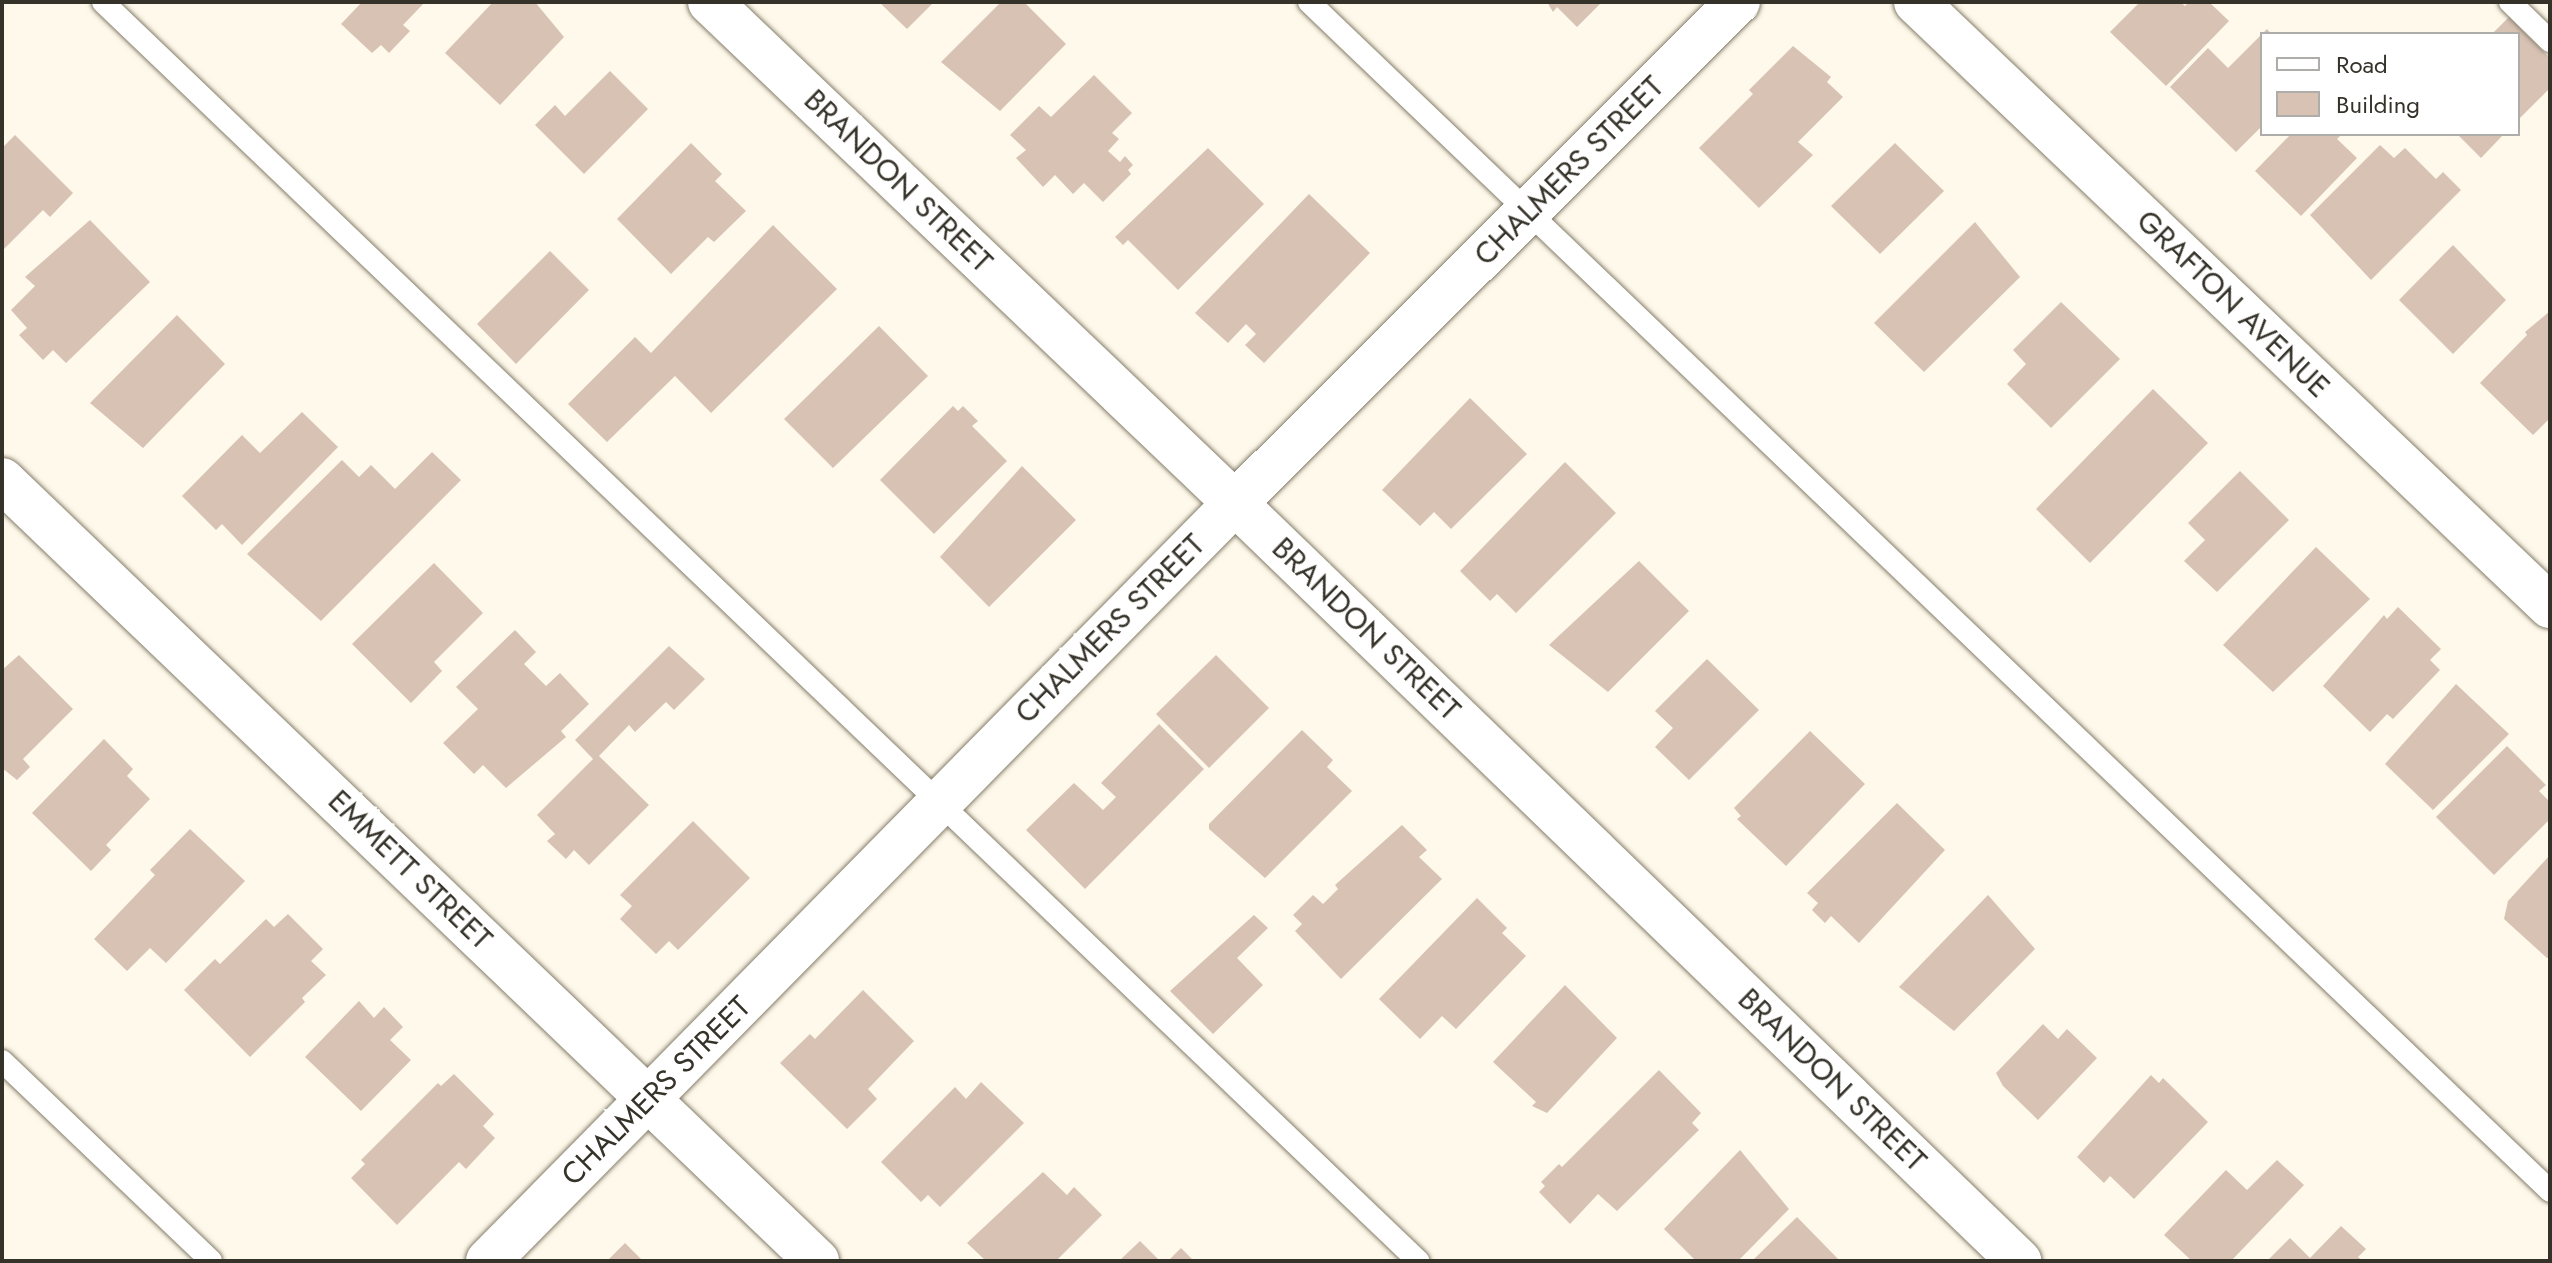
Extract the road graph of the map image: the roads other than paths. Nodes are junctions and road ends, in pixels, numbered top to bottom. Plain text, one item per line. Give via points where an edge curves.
1 (103, 2) edge
2 (710, 2) edge
3 (1309, 2) edge
4 (1738, 2) edge
5 (1916, 2) edge
6 (2510, 2) edge
7 (2550, 41) edge
8 (1528, 213) junction
9 (2, 480) edge
10 (1235, 503) junction
11 (2550, 606) edge
12 (938, 803) junction
13 (2, 1061) edge
14 (649, 1099) junction
15 (2550, 1191) edge
16 (211, 1261) edge
17 (488, 1261) edge
18 (817, 1261) edge
19 (1418, 1261) edge
20 (2019, 1261) edge

1 - 12 lane
2 - 10 street, BRANDON STREET
3 - 8 lane
4 - 8 street, CHALMERS STREET
5 - 11 street, GRAFTON AVENUE
6 - 7 lane
8 - 10 street, CHALMERS STREET
8 - 15 lane
9 - 14 street, EMMETT STREET
10 - 12 street, CHALMERS STREET
10 - 20 street, BRANDON STREET
12 - 14 street, CHALMERS STREET
12 - 19 lane
13 - 16 lane
14 - 17 street, CHALMERS STREET
14 - 18 street, EMMETT STREET

